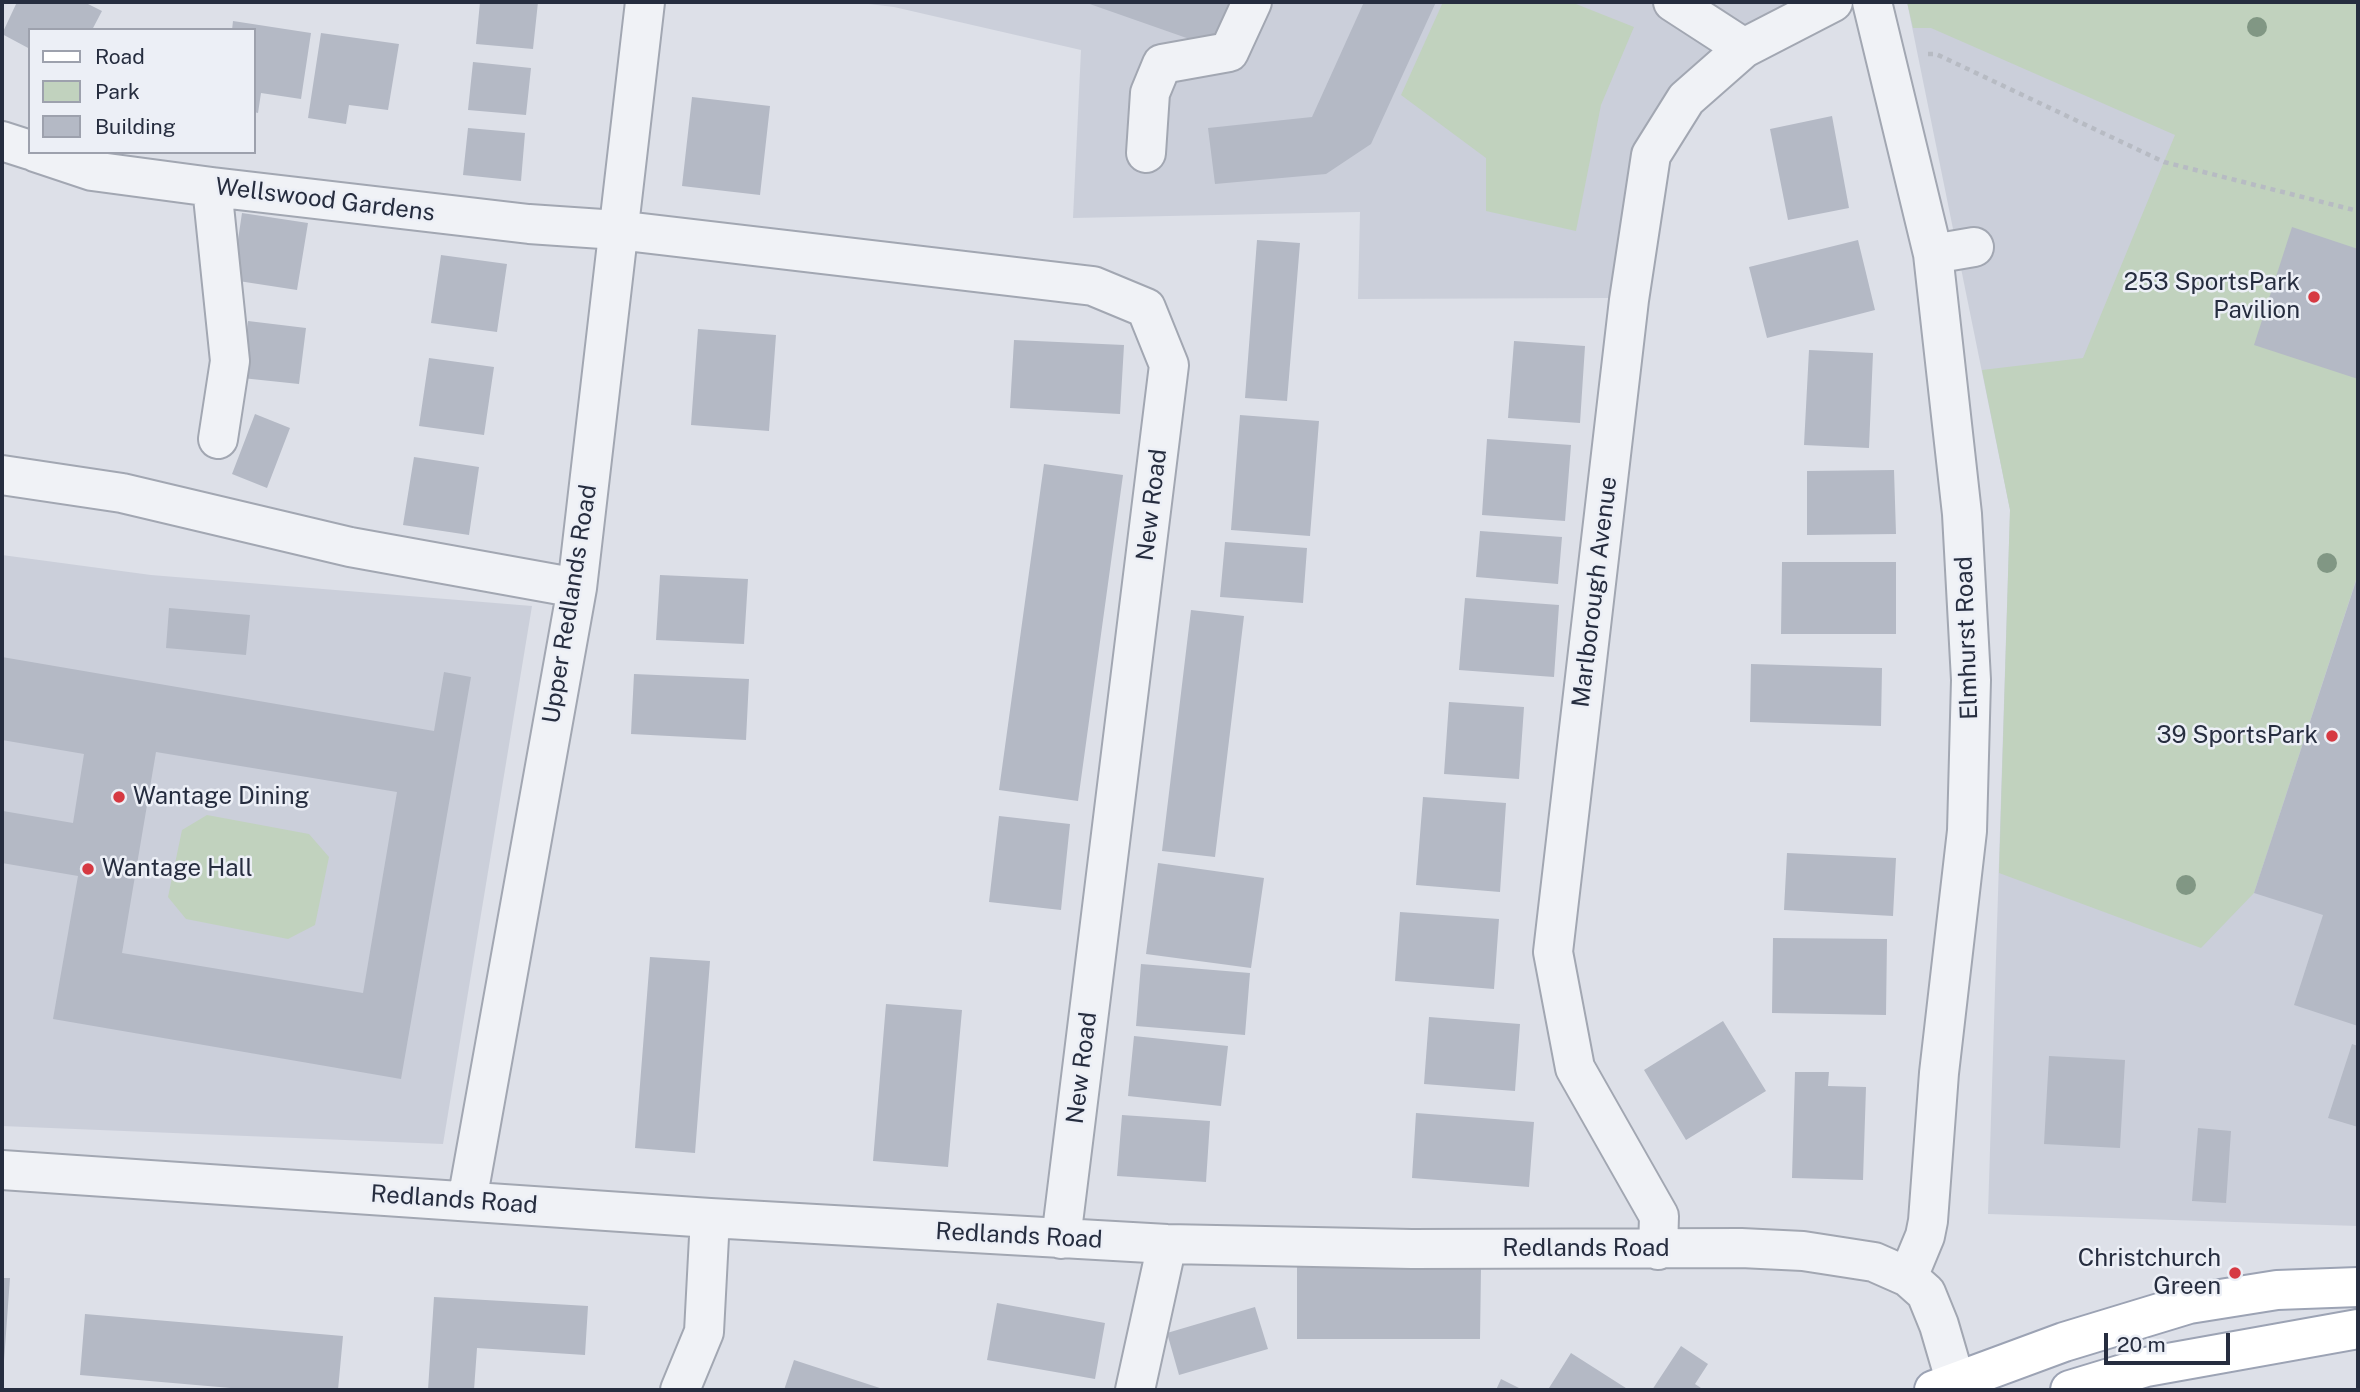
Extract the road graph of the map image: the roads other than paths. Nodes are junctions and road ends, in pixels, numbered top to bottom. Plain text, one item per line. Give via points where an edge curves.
1 (645, 2) edge
2 (1252, 2) edge
3 (1673, 2) edge
4 (1833, 2) edge
5 (1872, 2) edge
6 (1744, 48) junction
7 (2, 141) edge
8 (28, 149) edge
9 (1146, 153) dead end
10 (41, 154) edge
11 (212, 187) junction
12 (617, 230) junction
13 (1974, 247) dead end
14 (1933, 254) junction
15 (218, 439) dead end
16 (2, 475) edge
17 (577, 588) junction
18 (2, 1170) edge
19 (467, 1201) junction
20 (710, 1218) junction
21 (1061, 1239) junction
22 (1167, 1244) junction
23 (1658, 1250) junction
24 (1908, 1277) junction
25 (2358, 1287) edge
26 (2358, 1329) edge
27 (1949, 1387) edge
28 (680, 1390) edge
29 (1135, 1390) edge
30 (2070, 1390) edge

1 - 12 street, Upper Redlands Road
2 - 9 street via 1229,52 1163,64 1150,93
3 - 6 street
4 - 6 street, Marlborough Avenue
5 - 14 street, Elmhurst Road
6 - 23 street, Marlborough Avenue via 1686,99 1651,155 1627,314 1553,952 1575,1068 1659,1216
7 - 8 street
10 - 11 street, Wellswood Gardens via 92,171
11 - 12 street, Wellswood Gardens
11 - 15 street via 230,360
12 - 17 street, Upper Redlands Road
12 - 21 street, New Road via 1093,286 1146,308 1169,365
13 - 14 street
14 - 24 street, Elmhurst Road via 1962,514 1972,680 1967,831 1939,1073 1928,1221
16 - 17 street via 122,493 350,547
17 - 19 street, Upper Redlands Road
18 - 19 street, Redlands Road
19 - 20 street, Redlands Road
20 - 21 street, Redlands Road
20 - 28 street via 704,1332
21 - 22 street, Redlands Road
22 - 23 street, Redlands Road
22 - 29 street
23 - 24 street, Redlands Road via 1804,1251 1874,1262
24 - 27 street, Redlands Road via 1927,1293 1939,1325
25 - 27 main road via 2277,1290 2189,1304 2064,1342
26 - 30 main road via 2146,1367

